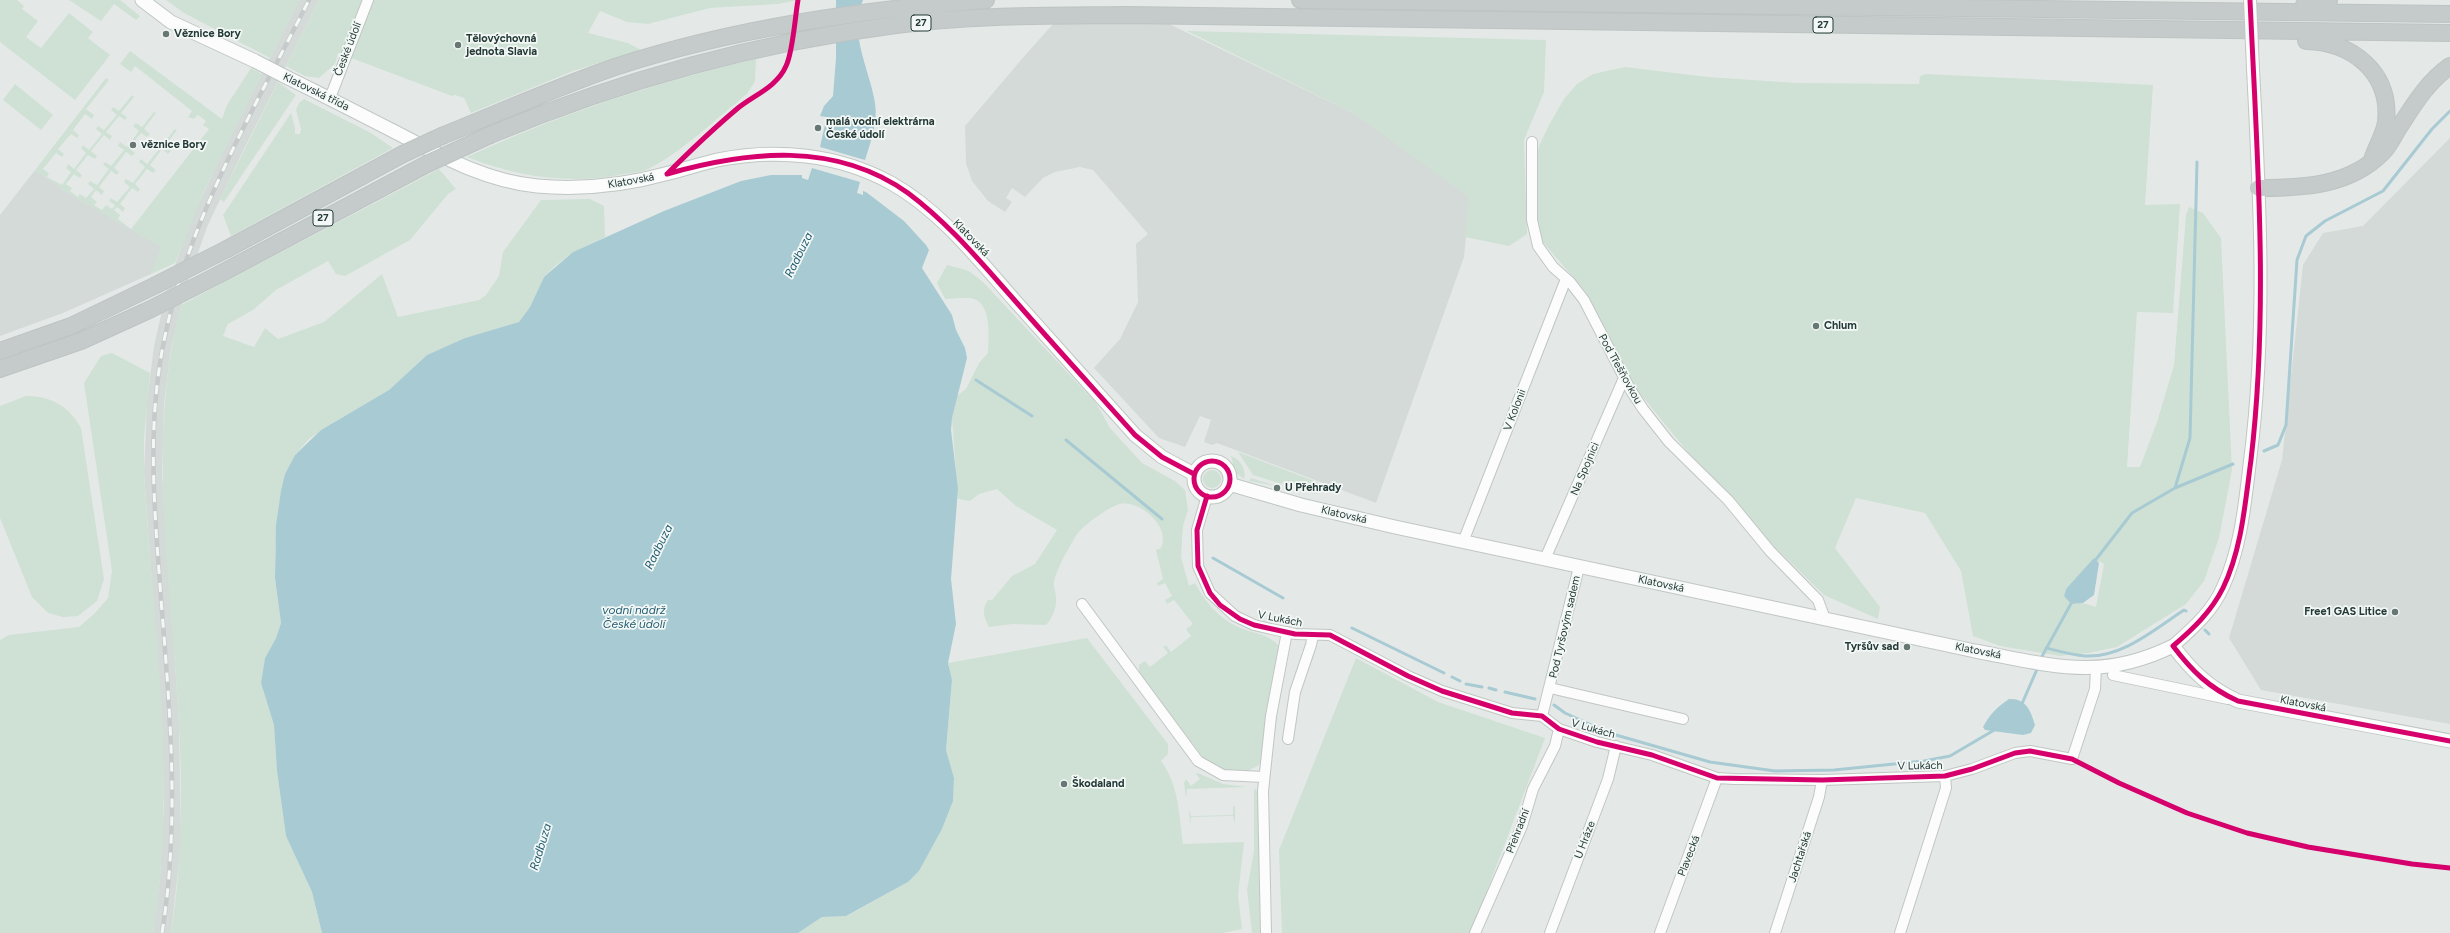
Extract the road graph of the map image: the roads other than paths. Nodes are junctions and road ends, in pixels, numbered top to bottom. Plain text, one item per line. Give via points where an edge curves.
1 (142, 0) edge
2 (368, 0) edge
3 (986, 0) edge
4 (1300, 0) edge
5 (2250, 0) edge
6 (2329, 0) edge
7 (2106, 11) junction
8 (2450, 14) edge
9 (2231, 30) junction
10 (2450, 33) edge
11 (2450, 66) edge
12 (330, 98) junction
13 (1532, 142) dead end
14 (2372, 160) junction
15 (493, 177) joint
16 (2259, 188) junction
17 (1566, 279) junction
18 (0, 351) edge
19 (0, 369) edge
20 (1624, 378) junction
21 (1194, 474) junction
22 (1229, 484) junction
23 (1207, 496) junction
24 (1463, 542) junction
25 (1545, 559) junction
26 (1579, 567) junction
27 (1082, 604) dead end
28 (1825, 619) junction
29 (1286, 632) junction
30 (1313, 635) junction
31 (2173, 646) junction
32 (2096, 668) junction
33 (2113, 675) dead end
34 (1550, 688) junction
35 (2238, 701) junction
36 (1542, 716) junction
37 (1683, 719) dead end
38 (1559, 729) junction
39 (1288, 739) dead end
40 (2450, 741) edge
41 (1616, 746) junction
42 (1945, 776) junction
43 (1264, 777) junction
44 (1717, 778) junction
45 (1822, 780) junction
46 (1266, 933) edge
47 (1475, 933) edge
48 (1550, 933) edge
49 (1660, 933) edge
50 (1775, 933) edge
51 (1900, 933) edge

1 - 12 main road, Klatovská třída, bridge via 171,22
2 - 12 street, České údolí
3 - 18 highway, 27, bridge via 894,7 806,21 698,45 616,67 444,135 403,154 154,286 71,326
4 - 7 highway, 27
5 - 16 street, bridge
6 - 7 highway via 2307,5 2144,2
7 - 8 highway, 27
9 - 10 highway, 27
9 - 14 highway via 2269,39 2324,42 2347,50 2368,64 2381,85 2386,110 2384,130
9 - 19 highway, 27, bridge via 1051,16 898,24 766,47 652,76 558,108 427,164 149,310 81,341
11 - 14 highway via 2427,87 2384,152
12 - 15 main road, Klatovská třída via 461,166
13 - 17 street, Pod Třešňovkou via 1532,220 1536,238 1538,246 1553,267
14 - 16 highway via 2356,173 2333,182
15 - 21 main road, Klatovská via 533,186 597,187 667,174 717,160 770,154 818,158 865,171 906,192 944,223 1135,435 1162,457
16 - 31 street via 2259,391 2246,501 2228,574 2214,603 2196,626
17 - 20 street, Pod Třešňovkou via 1584,300
17 - 24 street, V Kolonii
20 - 25 street, Na Spojnici
20 - 28 street, Pod Třešňovkou via 1643,410 1669,442 1728,500 1770,551 1818,600
21 - 22 main road via 1204,462 1217,461 1227,469
21 - 23 main road via 1196,488
22 - 23 main road via 1220,495
22 - 24 main road, Klatovská via 1333,513
23 - 29 street, V Lukách via 1197,530 1196,545 1198,566 1206,588 1220,605 1240,619
24 - 25 main road, Klatovská
25 - 26 main road, Klatovská
26 - 28 main road, Klatovská
26 - 34 street, Pod Tyršovým sadem
27 - 43 street via 1198,761 1223,775
28 - 32 main road, Klatovská via 2037,662
29 - 30 street, V Lukách
29 - 43 street via 1271,716
30 - 36 street, V Lukách via 1330,635 1442,691 1512,713
30 - 39 street, V Lukách via 1294,692
31 - 32 main road, Klatovská via 2132,663
31 - 35 main road, Klatovská via 2197,676 2209,686
32 - 42 street, V Lukách via 2095,689 2072,759 2030,751 2015,752 1972,769
33 - 35 street, Klatovská
34 - 36 street
34 - 37 street
35 - 40 main road, Klatovská
36 - 38 street, V Lukách
38 - 41 street, V Lukách
38 - 47 street, Přehradní via 1555,746 1533,789 1522,826
41 - 44 street, V Lukách via 1652,755
41 - 48 street, U Hráze via 1608,779
42 - 45 street, V Lukách
42 - 51 street via 1946,788
43 - 46 street
44 - 45 street, V Lukách
44 - 49 street, Plavecká
45 - 50 street, Jachtařská via 1819,797

